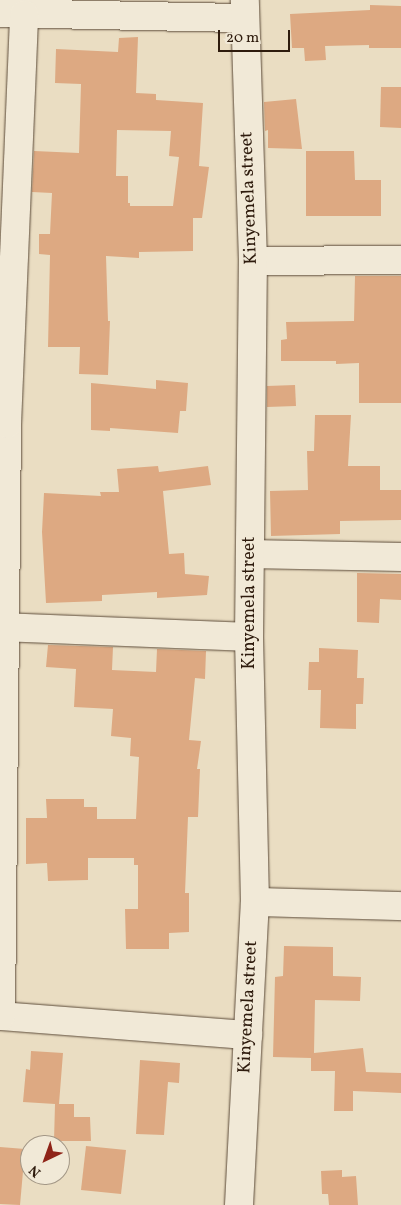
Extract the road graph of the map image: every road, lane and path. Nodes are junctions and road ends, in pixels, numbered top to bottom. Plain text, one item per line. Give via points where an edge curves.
1 (245, 9) edge
2 (12, 13) edge
3 (401, 260) edge
4 (252, 262) junction
5 (4, 424) edge
6 (250, 554) junction
7 (401, 557) edge
8 (3, 627) edge
9 (249, 637) junction
10 (255, 902) junction
11 (401, 906) edge
12 (0, 1016) edge
13 (248, 1035) junction
14 (238, 1205) edge

1 - 2 street
1 - 4 street, Kinyemela street
2 - 5 street
3 - 4 street
4 - 6 street, Kinyemela street
5 - 8 street
6 - 7 street
6 - 9 street, Kinyemela street
8 - 9 street
8 - 12 street
9 - 10 street, Kinyemela street
10 - 11 street
10 - 13 street, Kinyemela street
12 - 13 street
13 - 14 street, Kinyemela street

